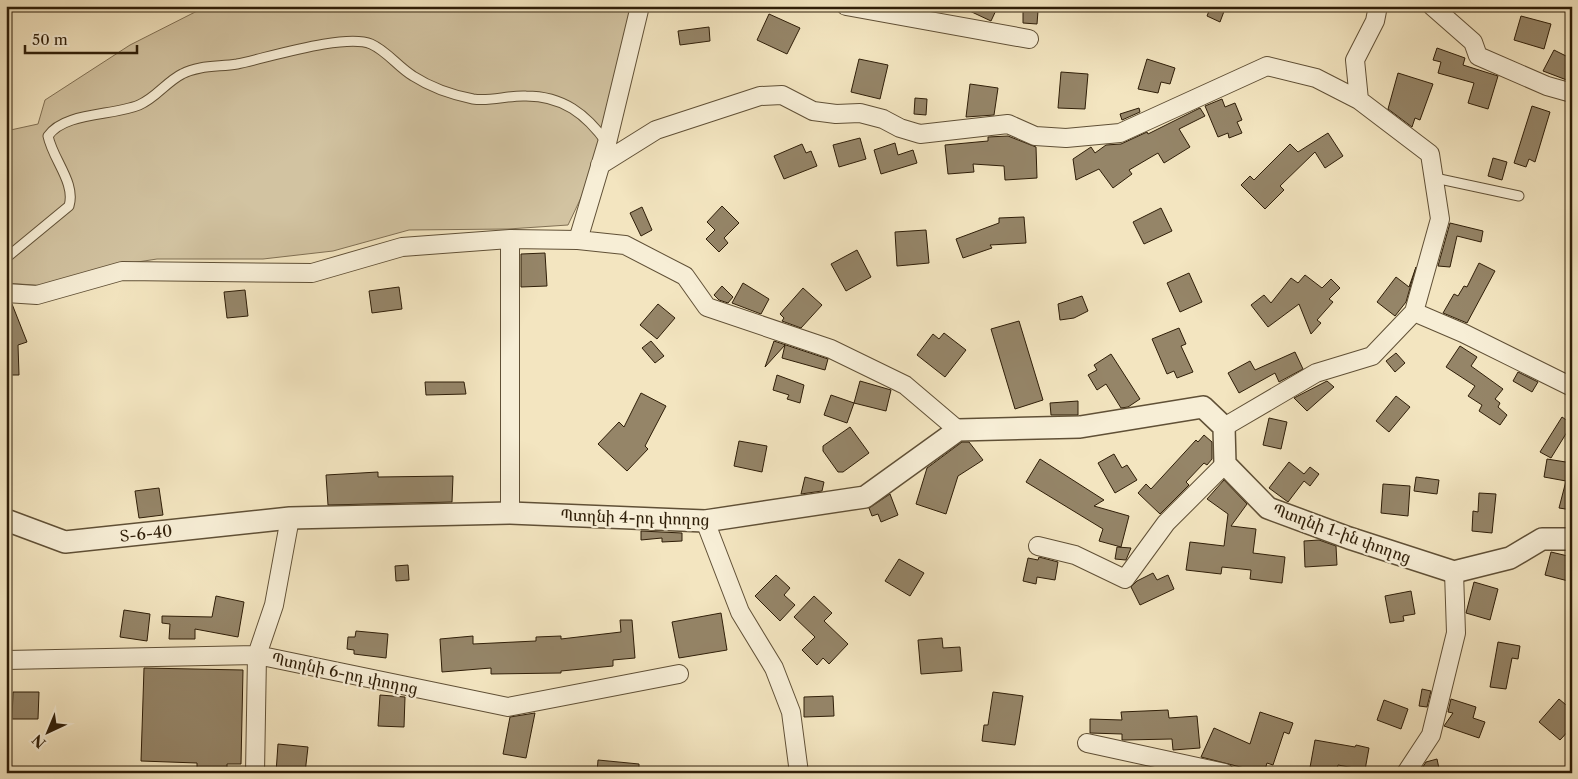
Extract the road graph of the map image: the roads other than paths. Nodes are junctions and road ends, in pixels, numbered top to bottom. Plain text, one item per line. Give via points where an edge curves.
1 (640, 6) edge
2 (846, 6) edge
3 (1378, 6) edge
4 (1432, 6) edge
5 (1028, 39) dead end
6 (1572, 92) edge
7 (1359, 100) junction
8 (607, 143) junction
9 (600, 165) junction
10 (1435, 178) junction
11 (1519, 196) dead end
12 (510, 239) junction
13 (578, 240) junction
14 (6, 258) edge
15 (6, 293) edge
16 (1414, 312) junction
17 (1572, 387) edge
18 (1224, 426) junction
19 (958, 430) junction
20 (1225, 464) junction
21 (510, 513) junction
22 (290, 518) junction
23 (6, 520) edge
24 (705, 521) junction
25 (1572, 539) edge
26 (1038, 546) dead end
27 (1454, 572) junction
28 (257, 655) junction
29 (6, 660) edge
30 (679, 674) dead end
31 (1087, 743) dead end
32 (255, 773) edge
33 (799, 773) edge
34 (1225, 773) edge
35 (1406, 773) edge

1 - 8 street
2 - 5 street
3 - 7 street via 1375,21 1355,60
4 - 6 street via 1472,42 1478,56 1547,86
7 - 9 street via 1316,78 1267,66 1120,133 1066,138 1035,136 1008,124 920,134 860,113 813,111 782,95 760,96 656,130
7 - 10 street via 1430,154
8 - 9 street
8 - 14 lane via 588,118 569,106 525,96 487,100 450,93 413,76 384,52 362,41 198,68 182,73 140,105 77,119 54,128 48,136 70,186 69,206
9 - 13 street
10 - 11 lane
10 - 16 street via 1440,219
12 - 13 street
12 - 15 street via 402,247 312,273 122,271 37,295
12 - 21 street
13 - 19 street via 624,245 685,276 707,307 831,349 906,385
16 - 17 street
16 - 18 street via 1372,356 1316,373
18 - 19 street via 1203,406 1080,428
18 - 20 street
19 - 24 street, Պտղնի 4-րդ փողոց / Տ-6-40 via 865,497
20 - 26 street via 1166,523 1125,579 1075,555
20 - 27 street, Պտղնի 1-ին փողոց via 1268,508
21 - 22 street, Պտղնի 4-րդ փողոց / Տ-6-40
21 - 24 street, Պտղնի 4-րդ փողոց / Տ-6-40
22 - 23 street, Տ-6-40 / Տ-6-40 via 65,542
22 - 28 street via 274,605
24 - 33 street via 740,612 774,668 791,712
25 - 27 street via 1542,539 1510,558
27 - 35 street via 1454,642 1431,735
28 - 29 street, Պտղնի 6-րդ փողոց
28 - 30 street, Պտղնի 6-րդ փողոց via 508,707
28 - 32 street
31 - 34 street

